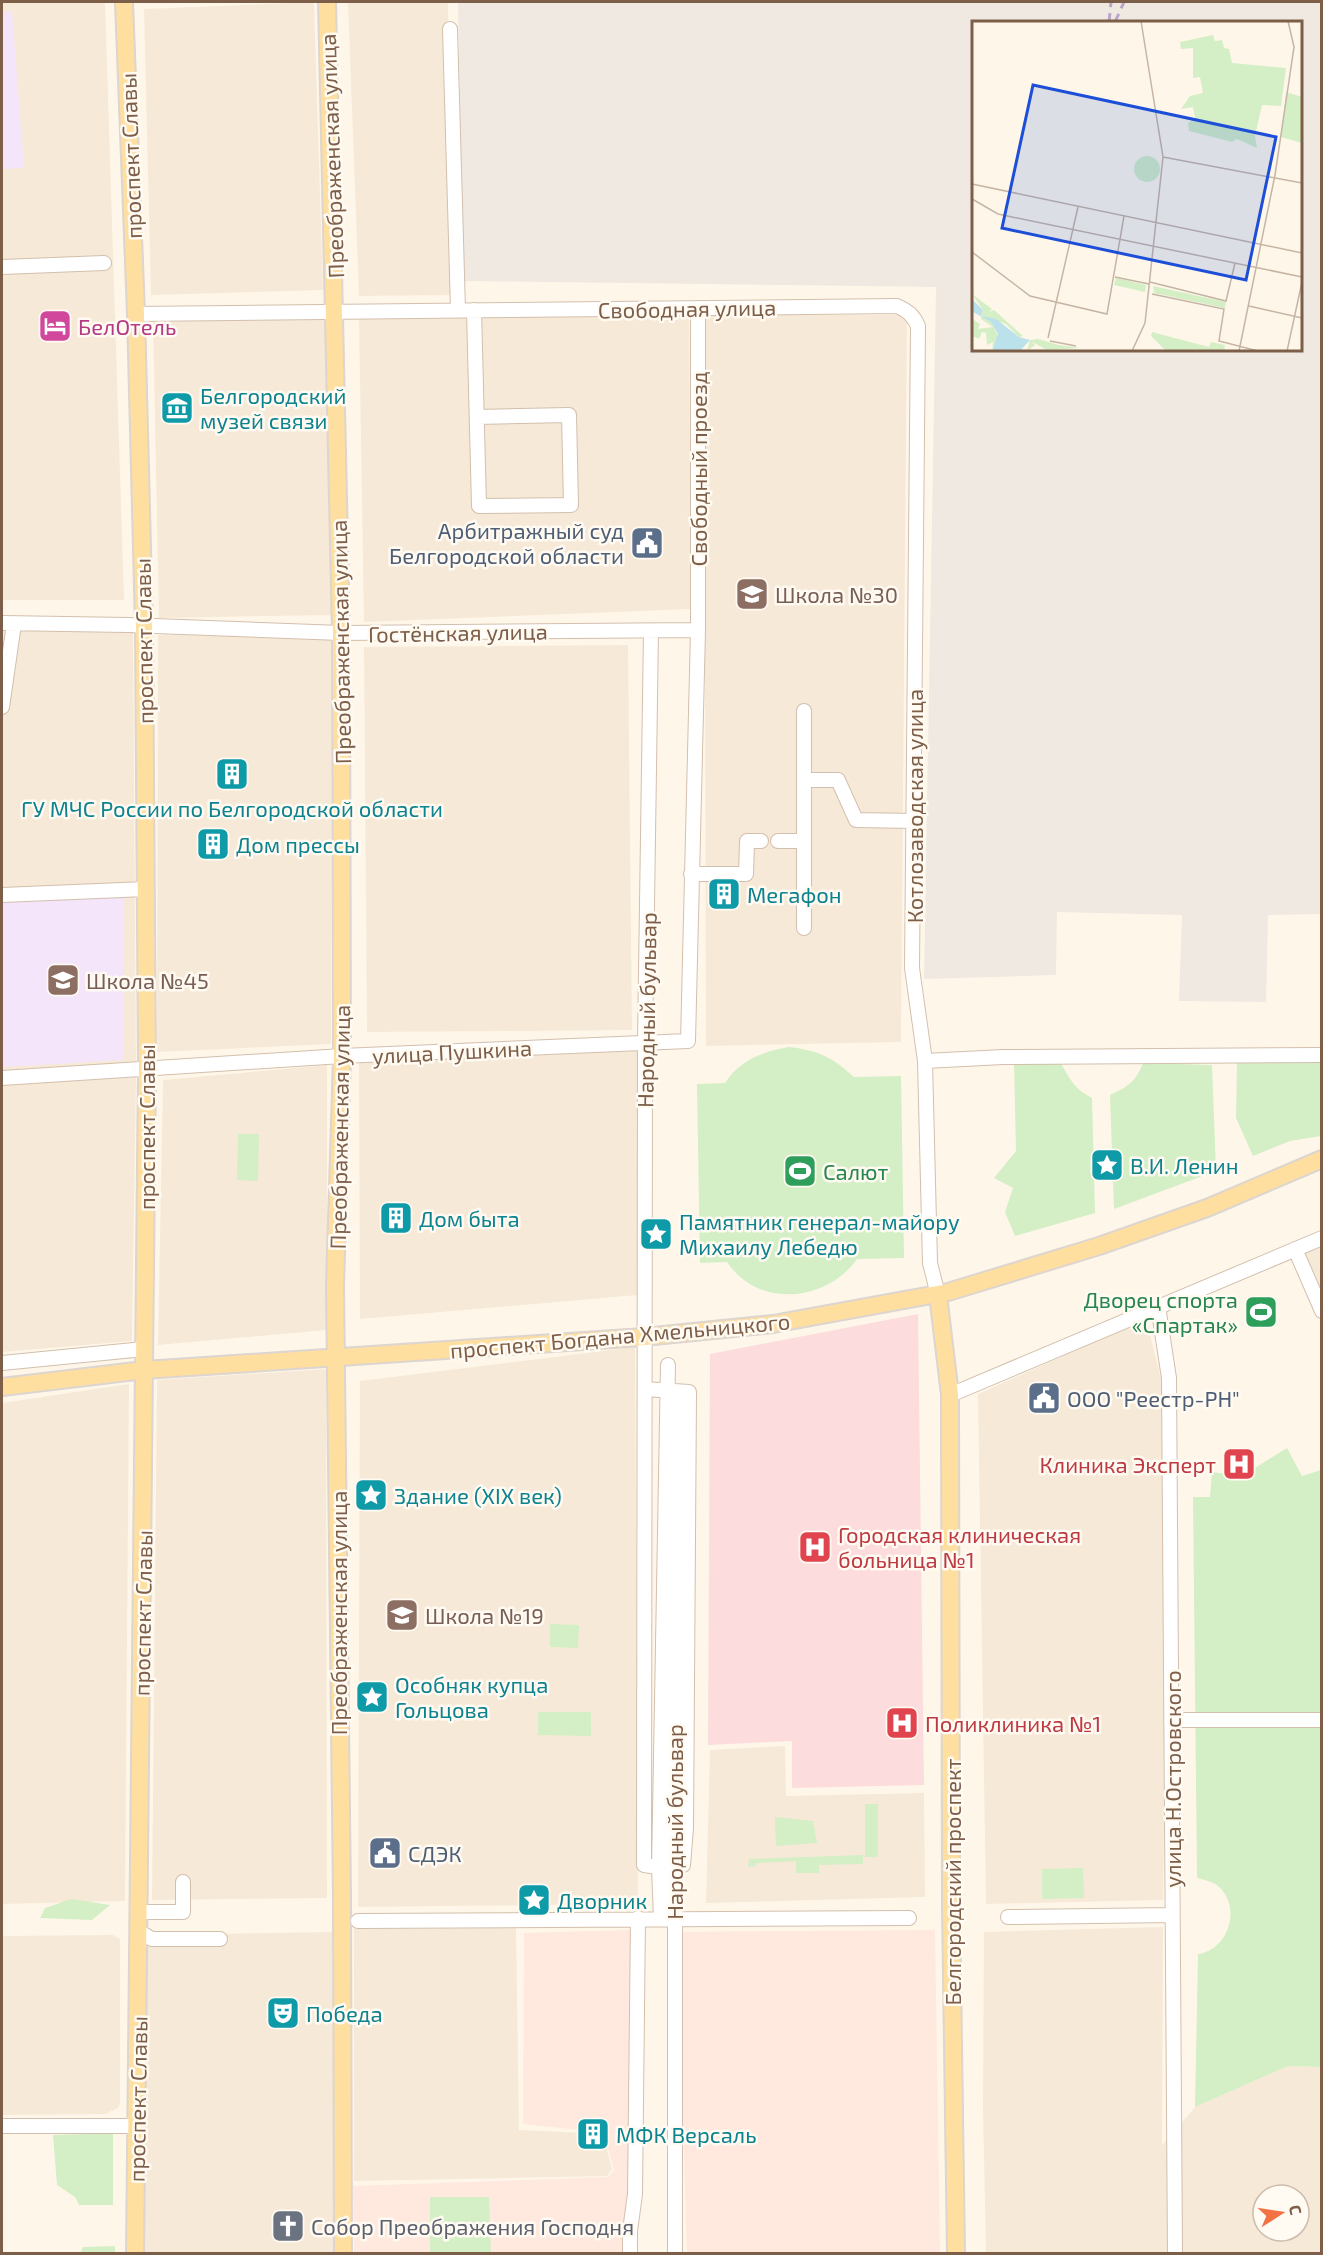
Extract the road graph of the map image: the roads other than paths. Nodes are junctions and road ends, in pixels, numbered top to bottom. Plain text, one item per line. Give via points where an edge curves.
1 (124, 2) edge
2 (327, 2) edge
3 (450, 28) dead end
4 (104, 263) dead end
5 (2, 267) edge
6 (698, 308) junction
7 (458, 310) junction
8 (474, 310) junction
9 (335, 312) junction
10 (136, 314) junction
11 (913, 316) joint
12 (477, 417) junction
13 (8, 623) edge
14 (144, 626) junction
15 (698, 630) junction
16 (651, 631) junction
17 (341, 633) junction
18 (2, 707) edge
19 (804, 711) dead end
20 (804, 780) junction
21 (914, 821) junction
22 (761, 841) dead end
23 (778, 842) dead end
24 (804, 842) junction
25 (691, 874) junction
26 (146, 889) junction
27 (2, 895) edge
28 (804, 928) dead end
29 (688, 1041) joint
30 (645, 1042) junction
31 (1322, 1055) edge
32 (342, 1056) junction
33 (925, 1061) junction
34 (147, 1069) junction
35 (2, 1078) edge
36 (1322, 1159) edge
37 (1322, 1238) edge
38 (1295, 1249) junction
39 (942, 1294) junction
40 (1158, 1305) junction
41 (1322, 1311) edge
42 (644, 1337) junction
43 (144, 1349) junction
44 (337, 1358) junction
45 (2, 1363) edge
46 (668, 1365) dead end
47 (144, 1370) junction
48 (2, 1387) edge
49 (645, 1389) junction
50 (668, 1393) junction
51 (950, 1395) junction
52 (1171, 1720) junction
53 (1322, 1720) edge
54 (672, 1867) junction
55 (183, 1882) dead end
56 (139, 1912) junction
57 (1172, 1915) junction
58 (1008, 1917) dead end
59 (638, 1918) junction
60 (668, 1918) junction
61 (909, 1918) dead end
62 (358, 1921) dead end
63 (138, 1931) junction
64 (220, 1939) dead end
65 (2, 2126) edge
66 (136, 2126) junction
67 (135, 2253) edge
68 (343, 2253) edge
69 (630, 2253) edge
70 (675, 2253) edge
71 (956, 2253) edge
72 (1175, 2253) edge

1 - 10 main road, проспект Славы
2 - 9 main road, Преображенская улица
3 - 7 street
4 - 5 street
6 - 8 street, Свободная улица
6 - 11 street, Свободная улица via 897,306
6 - 15 street, Свободный проезд
7 - 8 street, Свободная улица
7 - 9 street, Свободная улица
8 - 12 street
9 - 10 street, Свободная улица
9 - 17 main road, Преображенская улица
10 - 14 main road, проспект Славы
11 - 21 street, Котлозаводская улица via 918,326
12 - 12 street via 478,506 571,505 569,415
13 - 14 street, Гостёнская улица
13 - 18 street
14 - 17 street, Гостёнская улица
14 - 26 main road, проспект Славы
15 - 16 street, Гостёнская улица
15 - 25 street, Народный бульвар
16 - 17 street, Гостёнская улица
16 - 30 street, Народный бульвар
17 - 32 main road, Преображенская улица
19 - 20 street
20 - 21 street via 838,780 856,820
20 - 24 street
21 - 33 street, Котлозаводская улица via 912,968
22 - 25 street via 747,841 746,874
23 - 24 street
24 - 28 street
25 - 29 street, Народный бульвар
26 - 27 street
26 - 34 main road, проспект Славы
29 - 30 street, улица Пушкина
30 - 32 street, улица Пушкина
30 - 42 street, Народный бульвар
31 - 33 street
32 - 34 street, улица Пушкина
32 - 44 main road, Преображенская улица
33 - 39 street, Котлозаводская улица via 930,1263
34 - 35 street, улица Пушкина
34 - 43 main road, проспект Славы
36 - 39 main road, проспект Богдана Хмельницкого via 1196,1212
37 - 38 street
38 - 40 street
38 - 41 street
39 - 42 main road, проспект Богдана Хмельницкого via 772,1324
39 - 51 main road, Белгородский проспект
40 - 51 street
40 - 52 street, улица Н.Островского via 1169,1378
42 - 44 main road, проспект Богдана Хмельницкого
42 - 49 street, Народный бульвар
43 - 45 street
43 - 47 main road, проспект Славы
44 - 47 main road, проспект Богдана Хмельницкого
44 - 68 main road, Преображенская улица
46 - 50 street
47 - 48 main road, проспект Богдана Хмельницкого
47 - 56 main road, проспект Славы
49 - 50 street
49 - 54 street, Народный бульвар via 644,1865
50 - 54 street
50 - 54 street, Народный бульвар via 689,1392 686,1828
51 - 71 main road, Белгородский проспект
52 - 53 street
52 - 57 street, улица Н.Островского
54 - 60 street, Народный бульвар
55 - 56 street via 183,1911
56 - 63 main road, проспект Славы
57 - 58 street
57 - 72 street, улица Н.Островского
59 - 60 street
59 - 62 street
59 - 69 street, Народный бульвар via 635,2193
60 - 61 street
60 - 70 street, Народный бульвар
63 - 64 street via 152,1939
63 - 66 main road, проспект Славы
65 - 66 street
66 - 67 main road, проспект Славы

